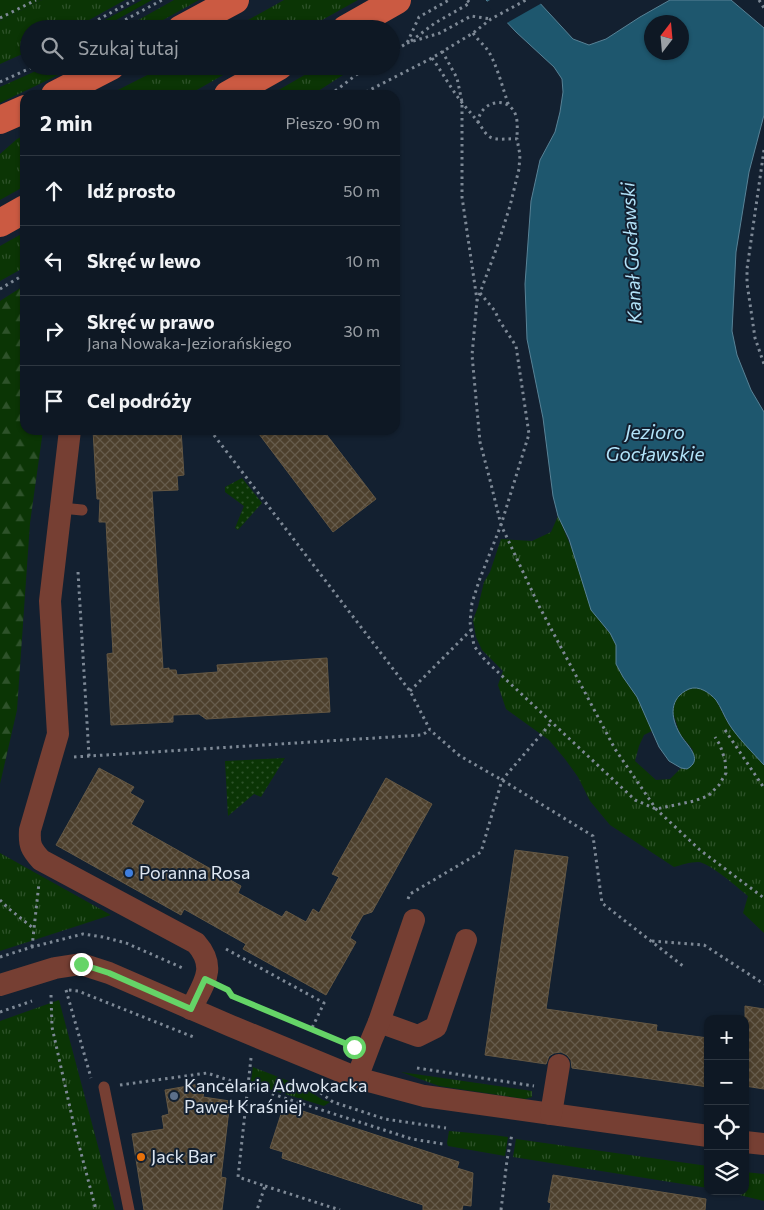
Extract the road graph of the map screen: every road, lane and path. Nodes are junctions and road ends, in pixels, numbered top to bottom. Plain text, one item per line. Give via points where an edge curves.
1 (36, 0) edge
2 (134, 0) edge
3 (162, 0) edge
4 (235, 0) edge
5 (397, 0) edge
6 (449, 0) edge
7 (467, 0) edge
8 (526, 0) edge
9 (759, 0) edge
10 (764, 8) edge
11 (0, 18) edge
12 (491, 19) junction
13 (97, 20) edge
14 (125, 20) edge
15 (198, 20) edge
16 (362, 20) edge
17 (473, 33) junction
18 (407, 43) junction
19 (400, 47) edge
20 (442, 51) junction
21 (432, 58) junction
22 (20, 73) edge
23 (400, 74) edge
24 (94, 75) edge
25 (263, 75) edge
26 (356, 75) edge
27 (399, 75) edge
28 (0, 82) edge
29 (65, 90) edge
30 (237, 90) edge
31 (336, 90) edge
32 (370, 90) edge
33 (462, 102) junction
34 (509, 106) junction
35 (20, 110) edge
36 (0, 120) edge
37 (478, 123) junction
38 (517, 139) junction
39 (764, 150) edge
40 (20, 212) edge
41 (0, 223) edge
42 (20, 277) edge
43 (0, 289) edge
44 (480, 293) junction
45 (477, 301) junction
46 (764, 364) edge
47 (70, 435) edge
48 (214, 435) edge
49 (501, 525) junction
50 (78, 565) dead end
51 (471, 630) junction
52 (410, 691) junction
53 (551, 723) junction
54 (430, 730) junction
55 (725, 730) dead end
56 (715, 737) dead end
57 (89, 756) junction
58 (69, 758) dead end
59 (502, 780) junction
60 (764, 788) edge
61 (656, 809) junction
62 (41, 860) junction
63 (764, 898) edge
64 (0, 900) edge
65 (410, 911) joint
66 (34, 928) junction
67 (466, 940) dead end
68 (651, 941) junction
69 (32, 947) junction
70 (0, 957) edge
71 (683, 969) dead end
72 (205, 979) junction
73 (764, 984) edge
74 (0, 986) edge
75 (66, 990) junction
76 (51, 995) junction
77 (43, 998) dead end
78 (34, 1001) dead end
79 (191, 1009) junction
80 (0, 1012) edge
81 (379, 1022) junction
82 (203, 1041) dead end
83 (252, 1053) dead end
84 (366, 1053) junction
85 (558, 1065) dead end
86 (415, 1068) dead end
87 (357, 1078) junction
88 (104, 1087) junction
89 (248, 1087) junction
90 (555, 1089) junction
91 (551, 1114) junction
92 (512, 1134) dead end
93 (704, 1135) edge
94 (749, 1142) edge
95 (443, 1144) dead end
96 (764, 1144) edge
97 (265, 1186) junction
98 (96, 1210) edge
99 (129, 1210) edge
100 (257, 1210) edge
101 (340, 1210) edge
102 (501, 1210) edge

1 - 11 path
2 - 13 path
3 - 14 path
4 - 15 main road
5 - 16 main road
6 - 18 path via 419,17
7 - 18 path via 470,3
8 - 12 path
9 - 10 path
12 - 17 path
12 - 18 path via 471,16 440,33
17 - 20 path
17 - 34 path via 494,63
18 - 19 path
20 - 21 path
20 - 33 path via 457,78
21 - 23 path
21 - 33 path
22 - 28 path
24 - 29 main road
25 - 30 main road
26 - 31 path
27 - 32 path
33 - 37 path
33 - 45 path via 462,197
34 - 37 path via 498,102 487,106 480,113
34 - 38 path via 516,117
35 - 36 main road
37 - 38 path via 494,139
38 - 44 path via 519,168 510,206
39 - 46 path via 747,269 755,338
40 - 41 main road
42 - 43 path
44 - 45 path
44 - 49 path via 516,346 529,434
45 - 49 path via 472,355 479,433
47 - 62 street via 72,509 50,601 58,734 30,830 33,852
48 - 52 path
49 - 51 path via 472,603
49 - 61 path via 539,606 615,749
50 - 57 path
51 - 52 path
51 - 53 path via 474,646 485,660
52 - 54 path
53 - 59 path
53 - 61 path via 635,800
54 - 57 path via 422,735
54 - 59 path via 460,756
55 - 60 path
56 - 61 path via 725,760 726,773 719,785 708,796
57 - 58 path
59 - 65 path via 481,852 410,894
59 - 68 path via 594,836 602,903
61 - 63 path via 700,850
62 - 66 path
62 - 72 street via 196,943 208,961
64 - 66 path
65 - 81 street
66 - 69 path
67 - 81 street via 436,1027 418,1036
68 - 71 path
68 - 73 path via 704,945
69 - 70 path
69 - 72 path via 83,934 103,937 134,947
72 - 79 street
72 - 84 path via 228,990 237,999
74 - 79 street via 55,968 81,964
75 - 76 path
75 - 82 path via 78,991
75 - 88 path via 92,1082
76 - 77 path
76 - 98 path via 52,1027 74,1130
78 - 80 path
79 - 87 street
81 - 84 street
83 - 89 path
84 - 87 street
85 - 90 street
86 - 90 path
87 - 91 street via 424,1096
88 - 89 path via 207,1073
88 - 99 lane
89 - 95 path via 412,1139
89 - 97 path via 238,1177
90 - 91 street
91 - 93 street
92 - 102 path
94 - 96 street
97 - 100 path
97 - 101 path

